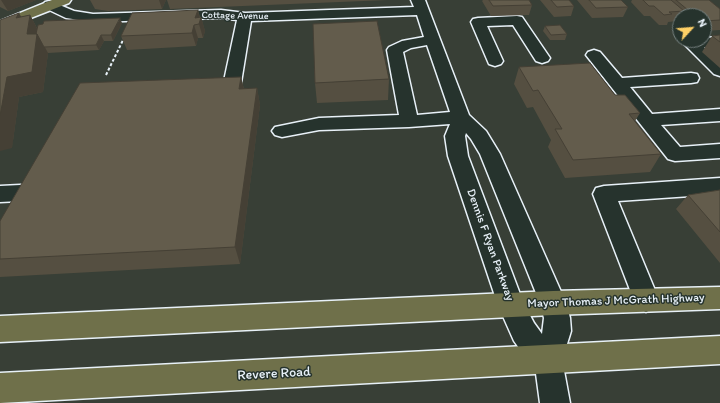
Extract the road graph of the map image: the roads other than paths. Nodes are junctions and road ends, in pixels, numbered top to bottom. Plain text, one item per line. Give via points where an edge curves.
1 (64, 0) edge
2 (50, 6) junction
3 (420, 6) edge
4 (245, 17) junction
5 (0, 26) edge
6 (432, 40) junction
7 (720, 42) edge
8 (594, 55) dead end
9 (542, 58) dead end
10 (495, 60) dead end
11 (720, 70) edge
12 (691, 78) dead end
13 (617, 83) junction
14 (230, 95) edge
15 (720, 115) edge
16 (461, 117) junction
17 (648, 120) junction
18 (409, 121) junction
19 (282, 131) dead end
20 (720, 151) edge
21 (720, 186) edge
22 (40, 192) edge
23 (2, 197) edge
24 (720, 298) edge
25 (646, 300) junction
26 (553, 303) junction
27 (511, 305) junction
28 (0, 329) edge
29 (720, 350) edge
30 (548, 360) junction
31 (0, 388) edge
32 (555, 403) edge

1 - 2 main road
2 - 4 street, Cottage Avenue via 85,18 221,14
2 - 5 main road
3 - 4 street, Cottage Avenue
3 - 6 street
4 - 14 street
6 - 16 street
6 - 18 street via 407,44 395,50
7 - 11 street via 691,43
8 - 13 street
9 - 10 street via 517,20 478,22
12 - 13 street
13 - 17 street
15 - 17 street
16 - 18 street
16 - 26 street via 479,135 490,154
16 - 27 street, Dennis F Ryan Parkway via 455,136 458,156
17 - 20 street via 675,154
18 - 19 street via 319,124
21 - 25 street via 604,194
22 - 23 street
24 - 25 main road, Mayor Thomas J McGrath Highway
25 - 26 main road, Mayor Thomas J McGrath Highway
26 - 27 main road, Mayor Thomas J McGrath Highway
26 - 30 street via 557,331
27 - 28 main road
27 - 30 street, Dennis F Ryan Parkway via 524,332
29 - 30 main road
30 - 31 main road, Revere Road
30 - 32 street

